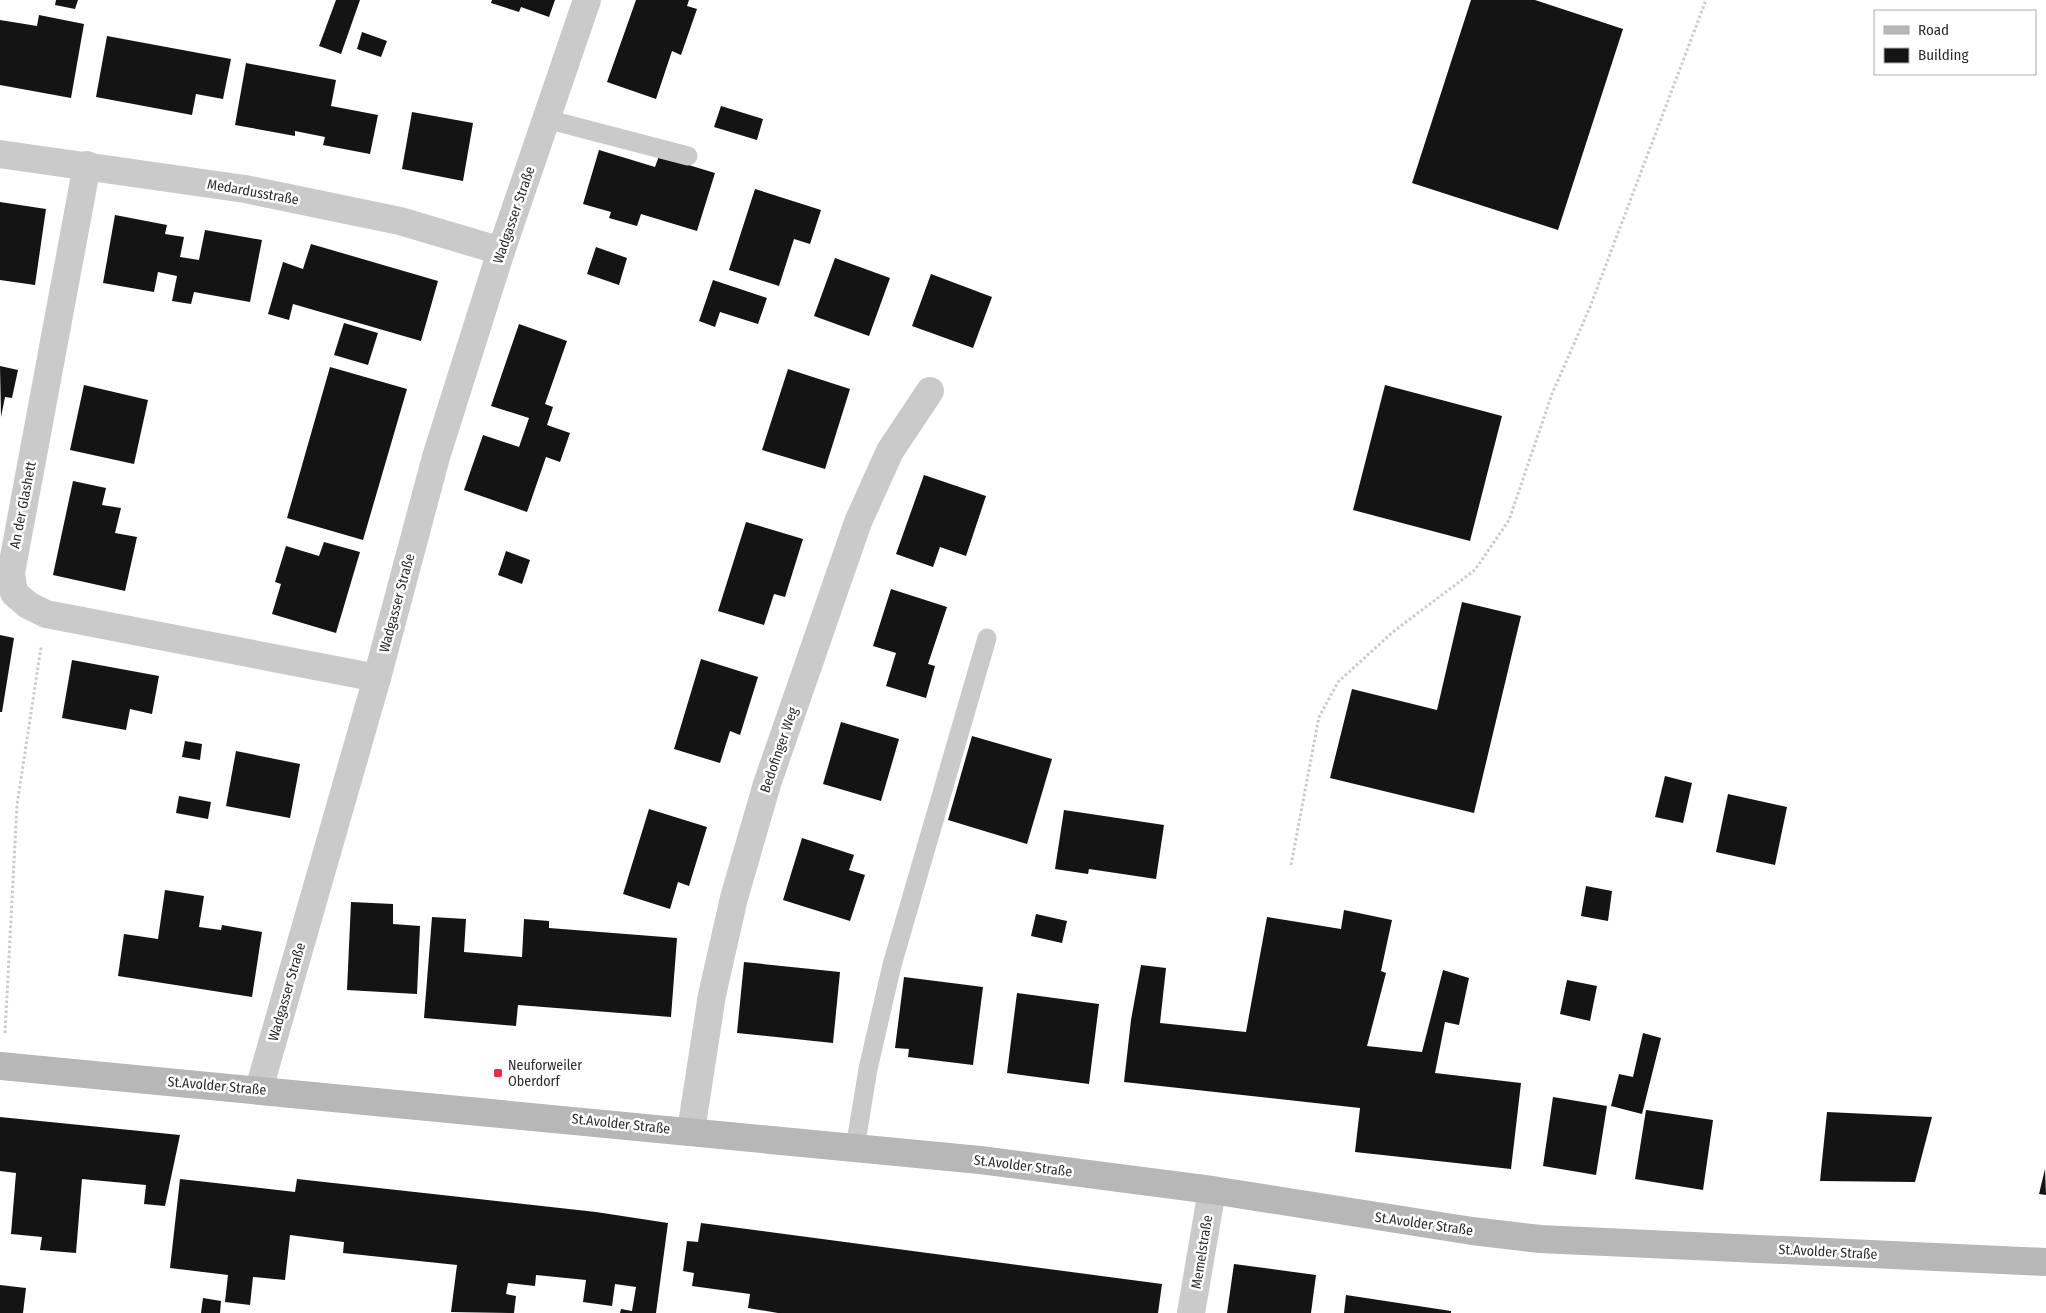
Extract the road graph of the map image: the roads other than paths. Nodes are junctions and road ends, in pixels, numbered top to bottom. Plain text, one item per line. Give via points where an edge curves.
1 (587, 0) edge
2 (546, 120) junction
3 (0, 154) edge
4 (688, 156) dead end
5 (87, 165) junction
6 (501, 251) junction
7 (930, 391) dead end
8 (987, 638) dead end
9 (377, 678) junction
10 (2, 1066) edge
11 (259, 1089) junction
12 (691, 1131) junction
13 (855, 1148) junction
14 (1212, 1190) junction
15 (2046, 1262) edge
16 (1192, 1313) edge

1 - 2 street, Wadgasser Straße
2 - 4 lane
2 - 6 street, Wadgasser Straße
3 - 5 street, Medardusstraße
5 - 6 street, Medardusstraße via 244,189 400,220
5 - 9 street, An der Glashett via 11,573 14,593 28,606 46,614
6 - 9 street, Wadgasser Straße via 436,457
7 - 12 street, Bedofinger Weg via 890,451 858,522 767,784 734,898 712,995
8 - 13 lane via 892,965 868,1069
9 - 11 street, Wadgasser Straße
10 - 11 main road, St.Avolder Straße
11 - 12 main road, St.Avolder Straße
12 - 13 main road, St.Avolder Straße
13 - 14 main road, St.Avolder Straße via 980,1160
14 - 15 main road, St.Avolder Straße via 1462,1230 1540,1239
14 - 16 street, Memelstraße

